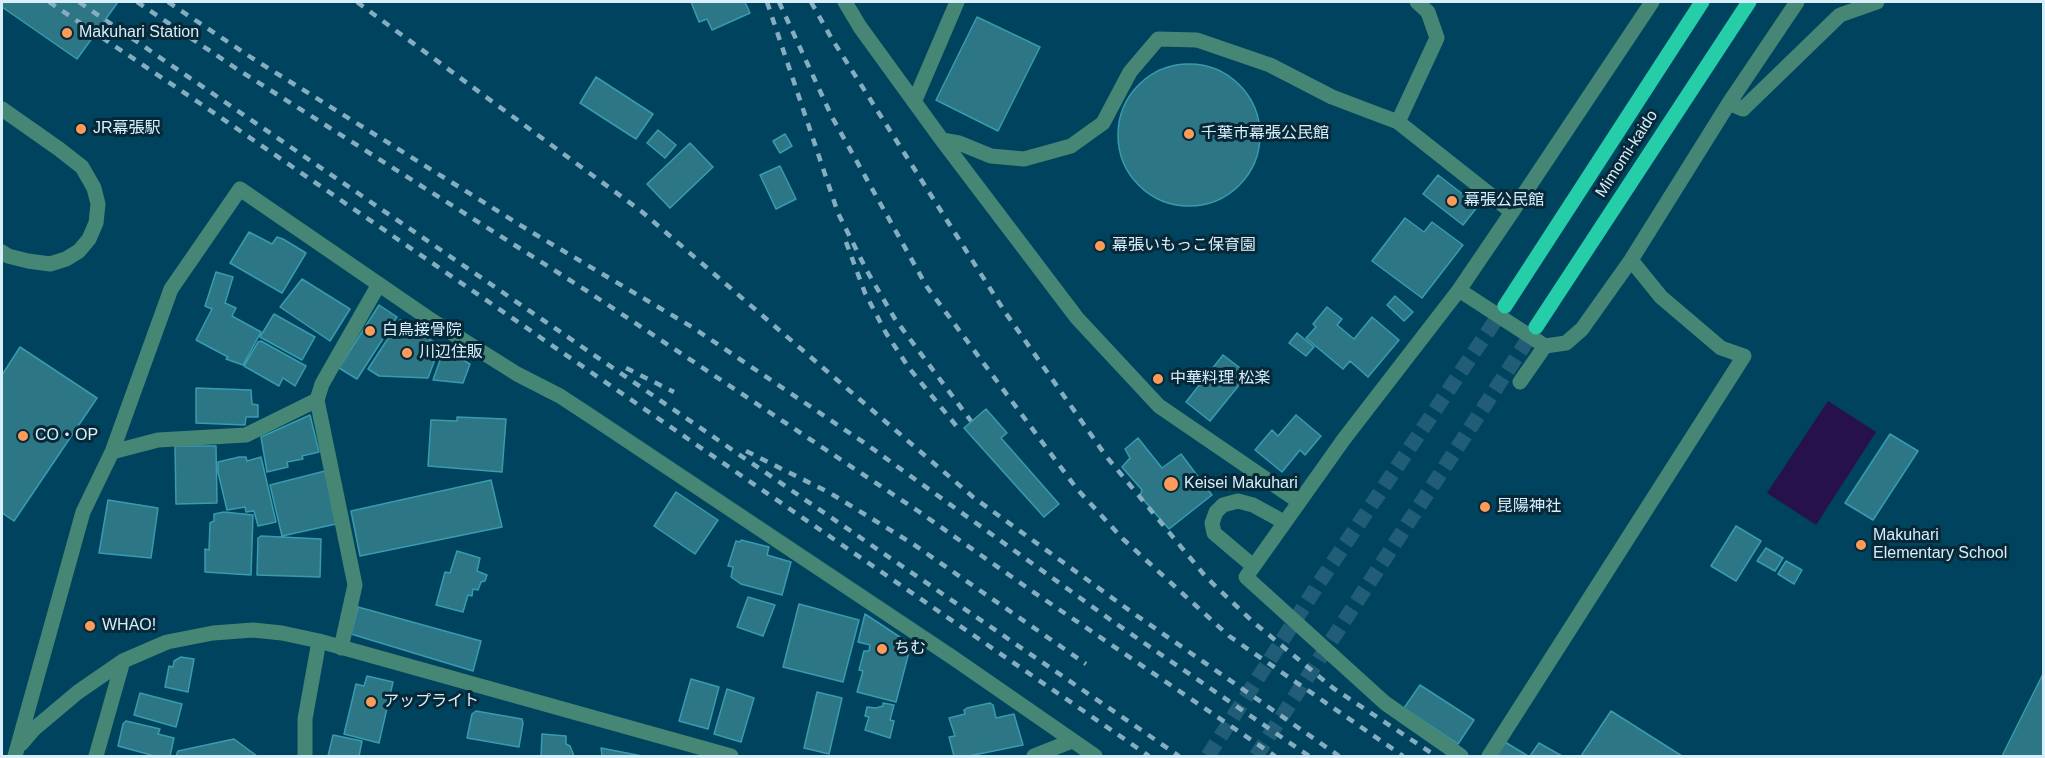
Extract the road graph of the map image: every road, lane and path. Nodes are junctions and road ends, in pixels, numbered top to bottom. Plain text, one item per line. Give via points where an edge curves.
1 (845, 2) edge
2 (957, 2) edge
3 (1417, 2) edge
4 (1652, 2) edge
5 (1702, 2) edge
6 (1749, 2) edge
7 (1797, 2) edge
8 (1877, 2) edge
9 (915, 100) junction
10 (1729, 103) junction
11 (2, 109) edge
12 (1398, 122) junction
13 (942, 140) junction
14 (1512, 212) junction
15 (2, 252) edge
16 (1631, 260) junction
17 (379, 284) junction
18 (1459, 290) junction
19 (1504, 306) tunnel mouth
20 (1536, 327) tunnel mouth
21 (1545, 346) junction
22 (1520, 382) dead end
23 (317, 400) junction
24 (112, 452) junction
25 (1299, 501) junction
26 (1284, 522) junction
27 (1253, 567) junction
28 (319, 641) junction
29 (341, 648) junction
30 (123, 662) junction
31 (1072, 741) junction
32 (16, 756) edge
33 (96, 756) edge
34 (305, 756) edge
35 (731, 756) edge
36 (1034, 756) edge
37 (1095, 756) edge
38 (1461, 756) edge
39 (1489, 756) edge

1 - 9 street
2 - 9 street
3 - 12 street via 1428,12 1437,38
4 - 14 street
5 - 19 main road, Mimomi-kaido
6 - 20 main road, Mimomi-kaido
7 - 10 street
8 - 10 street via 1840,15 1743,109
9 - 13 street
10 - 16 street
11 - 15 street via 82,167 98,204 89,239 66,259 50,264
12 - 13 street via 1332,97 1270,64 1197,40 1158,39 1130,72 1103,123 1071,146 1024,159 991,156
12 - 14 street
13 - 25 street via 1077,318 1159,406
14 - 18 street
16 - 21 street via 1582,329 1566,343
16 - 39 street via 1662,297 1721,348 1744,356
17 - 23 street via 322,384
17 - 24 street via 240,189 171,289
17 - 31 street via 517,374 560,396
18 - 21 street
18 - 25 street
21 - 22 street
23 - 24 street via 246,435 158,440
23 - 29 street via 355,585
24 - 32 street via 83,512
25 - 26 street
26 - 27 street
26 - 27 street via 1239,501 1216,512 1214,533
27 - 38 street via 1246,577 1385,703
28 - 29 street
28 - 30 street via 253,630 213,633 167,642
28 - 34 street via 305,719
29 - 35 street
30 - 32 street via 42,721
30 - 33 street
31 - 36 street
31 - 37 street

